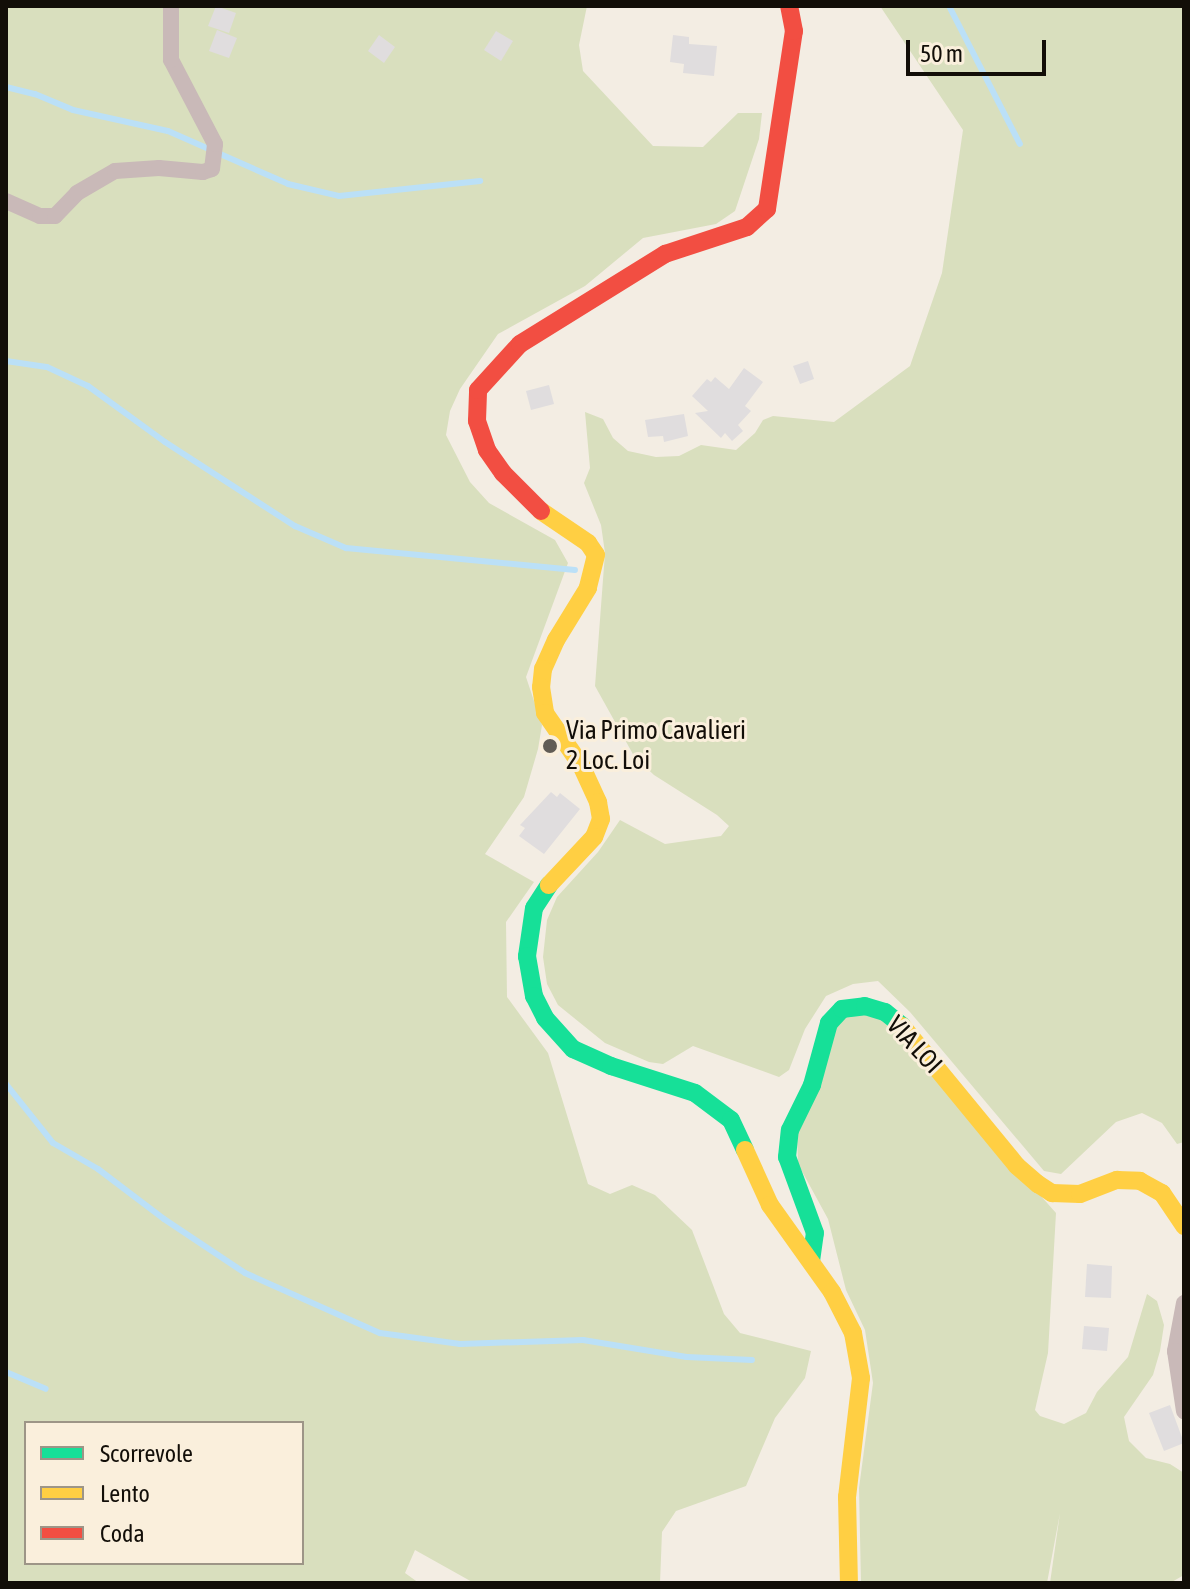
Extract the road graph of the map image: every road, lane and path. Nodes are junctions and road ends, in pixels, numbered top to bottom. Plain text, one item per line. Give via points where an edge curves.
1 (171, 6) edge
2 (789, 6) edge
3 (6, 201) edge
4 (1184, 1226) edge
5 (811, 1261) junction
6 (1184, 1303) edge
7 (1184, 1411) edge
8 (849, 1583) edge

1 - 3 street via 171,60 215,144 212,169 115,171 77,193 55,216 40,216
2 - 5 main road via 794,31 767,209 747,227 665,254 520,344 478,390 477,421 487,450 503,473 535,507 588,543 596,555 588,588 556,640 541,687 545,713 581,765 601,819 594,837 553,879 534,908 527,956 534,996 545,1018 573,1049 695,1093 731,1120 770,1205
4 - 5 main road, VIA LOI via 1162,1193 1140,1181 1117,1180 1080,1194 1052,1193 1038,1184 1017,1166 899,1023 865,1006 842,1009 829,1023 812,1085 790,1130 787,1157 815,1233
5 - 8 main road via 853,1333 861,1378 847,1497
6 - 7 street via 1175,1351

